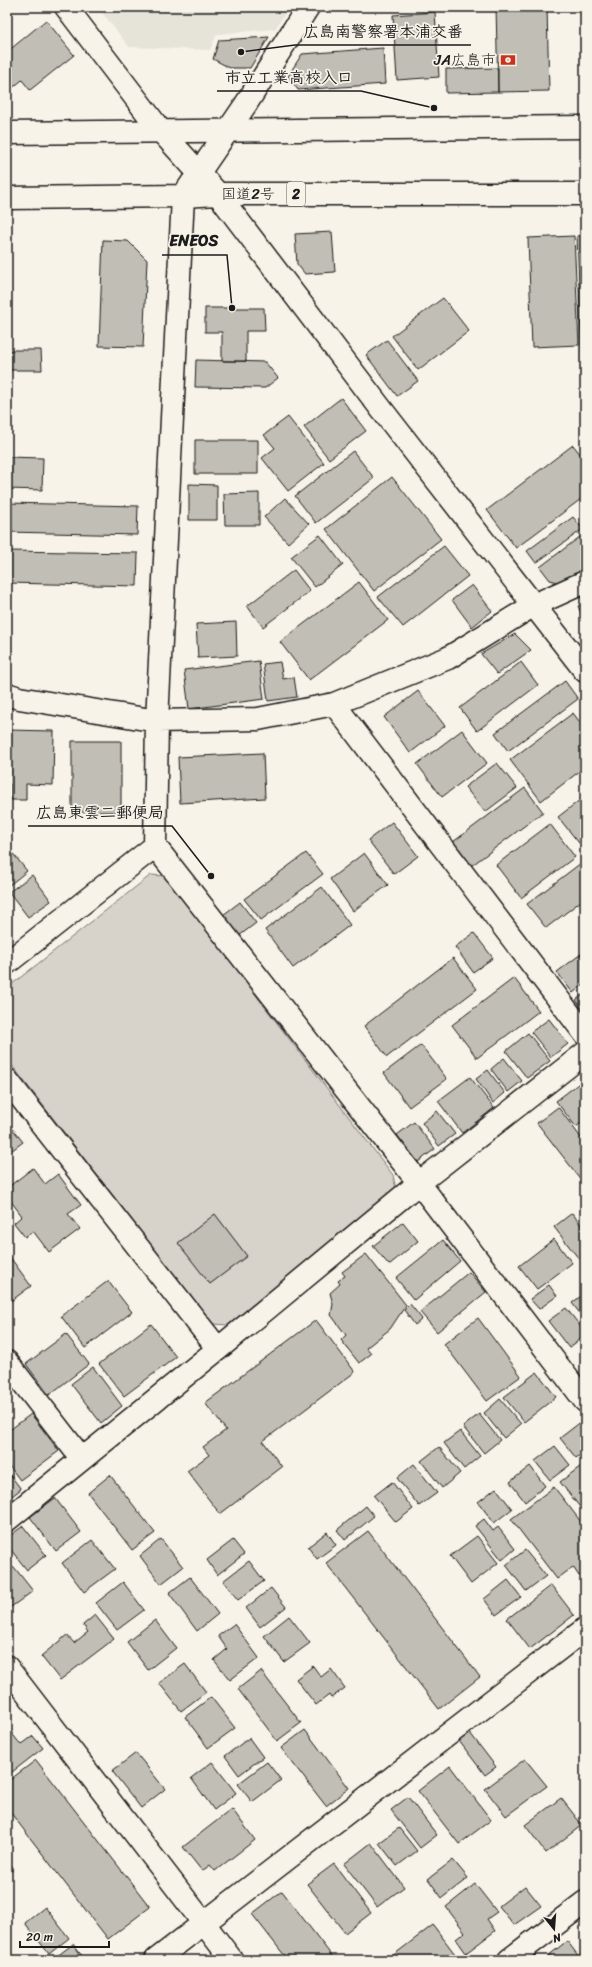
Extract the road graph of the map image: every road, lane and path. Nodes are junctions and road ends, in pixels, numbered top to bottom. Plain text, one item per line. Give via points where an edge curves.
1 (66, 7) edge
2 (308, 7) edge
3 (585, 127) edge
4 (160, 130) junction
5 (228, 131) junction
6 (7, 132) edge
7 (200, 173) junction
8 (218, 194) junction
9 (585, 194) edge
10 (183, 196) junction
11 (7, 198) edge
12 (585, 582) edge
13 (534, 605) junction
14 (585, 671) edge
15 (7, 694) edge
16 (334, 704) junction
17 (157, 721) junction
18 (155, 846) junction
19 (7, 963) edge
20 (585, 1034) edge
21 (585, 1053) edge
22 (7, 1080) edge
23 (419, 1183) junction
24 (218, 1350) junction
25 (7, 1362) edge
26 (585, 1401) edge
27 (82, 1459) junction
28 (7, 1520) edge
29 (585, 1629) edge
30 (7, 1667) edge
31 (585, 1902) edge
32 (204, 1923) junction
33 (156, 1960) edge
34 (232, 1960) edge
35 (510, 1960) edge

1 - 4 main road
2 - 5 main road
3 - 5 main road
4 - 5 main road
4 - 6 main road
4 - 7 main road
5 - 7 main road
7 - 8 main road
7 - 10 main road
8 - 9 main road, 国道2号 / 2
8 - 10 main road, 国道2号 / 2
8 - 13 main road
10 - 11 main road, 国道2号 / 2
10 - 17 main road
12 - 13 main road
13 - 14 main road
13 - 16 main road via 448,658
15 - 17 main road
16 - 17 main road via 258,719
16 - 20 main road
17 - 18 main road
18 - 19 main road
18 - 23 main road
21 - 23 main road
22 - 24 main road
23 - 24 main road
23 - 26 main road
24 - 27 main road
25 - 27 main road
27 - 28 main road
29 - 32 main road
30 - 32 main road
31 - 35 main road
32 - 33 main road
32 - 34 main road

